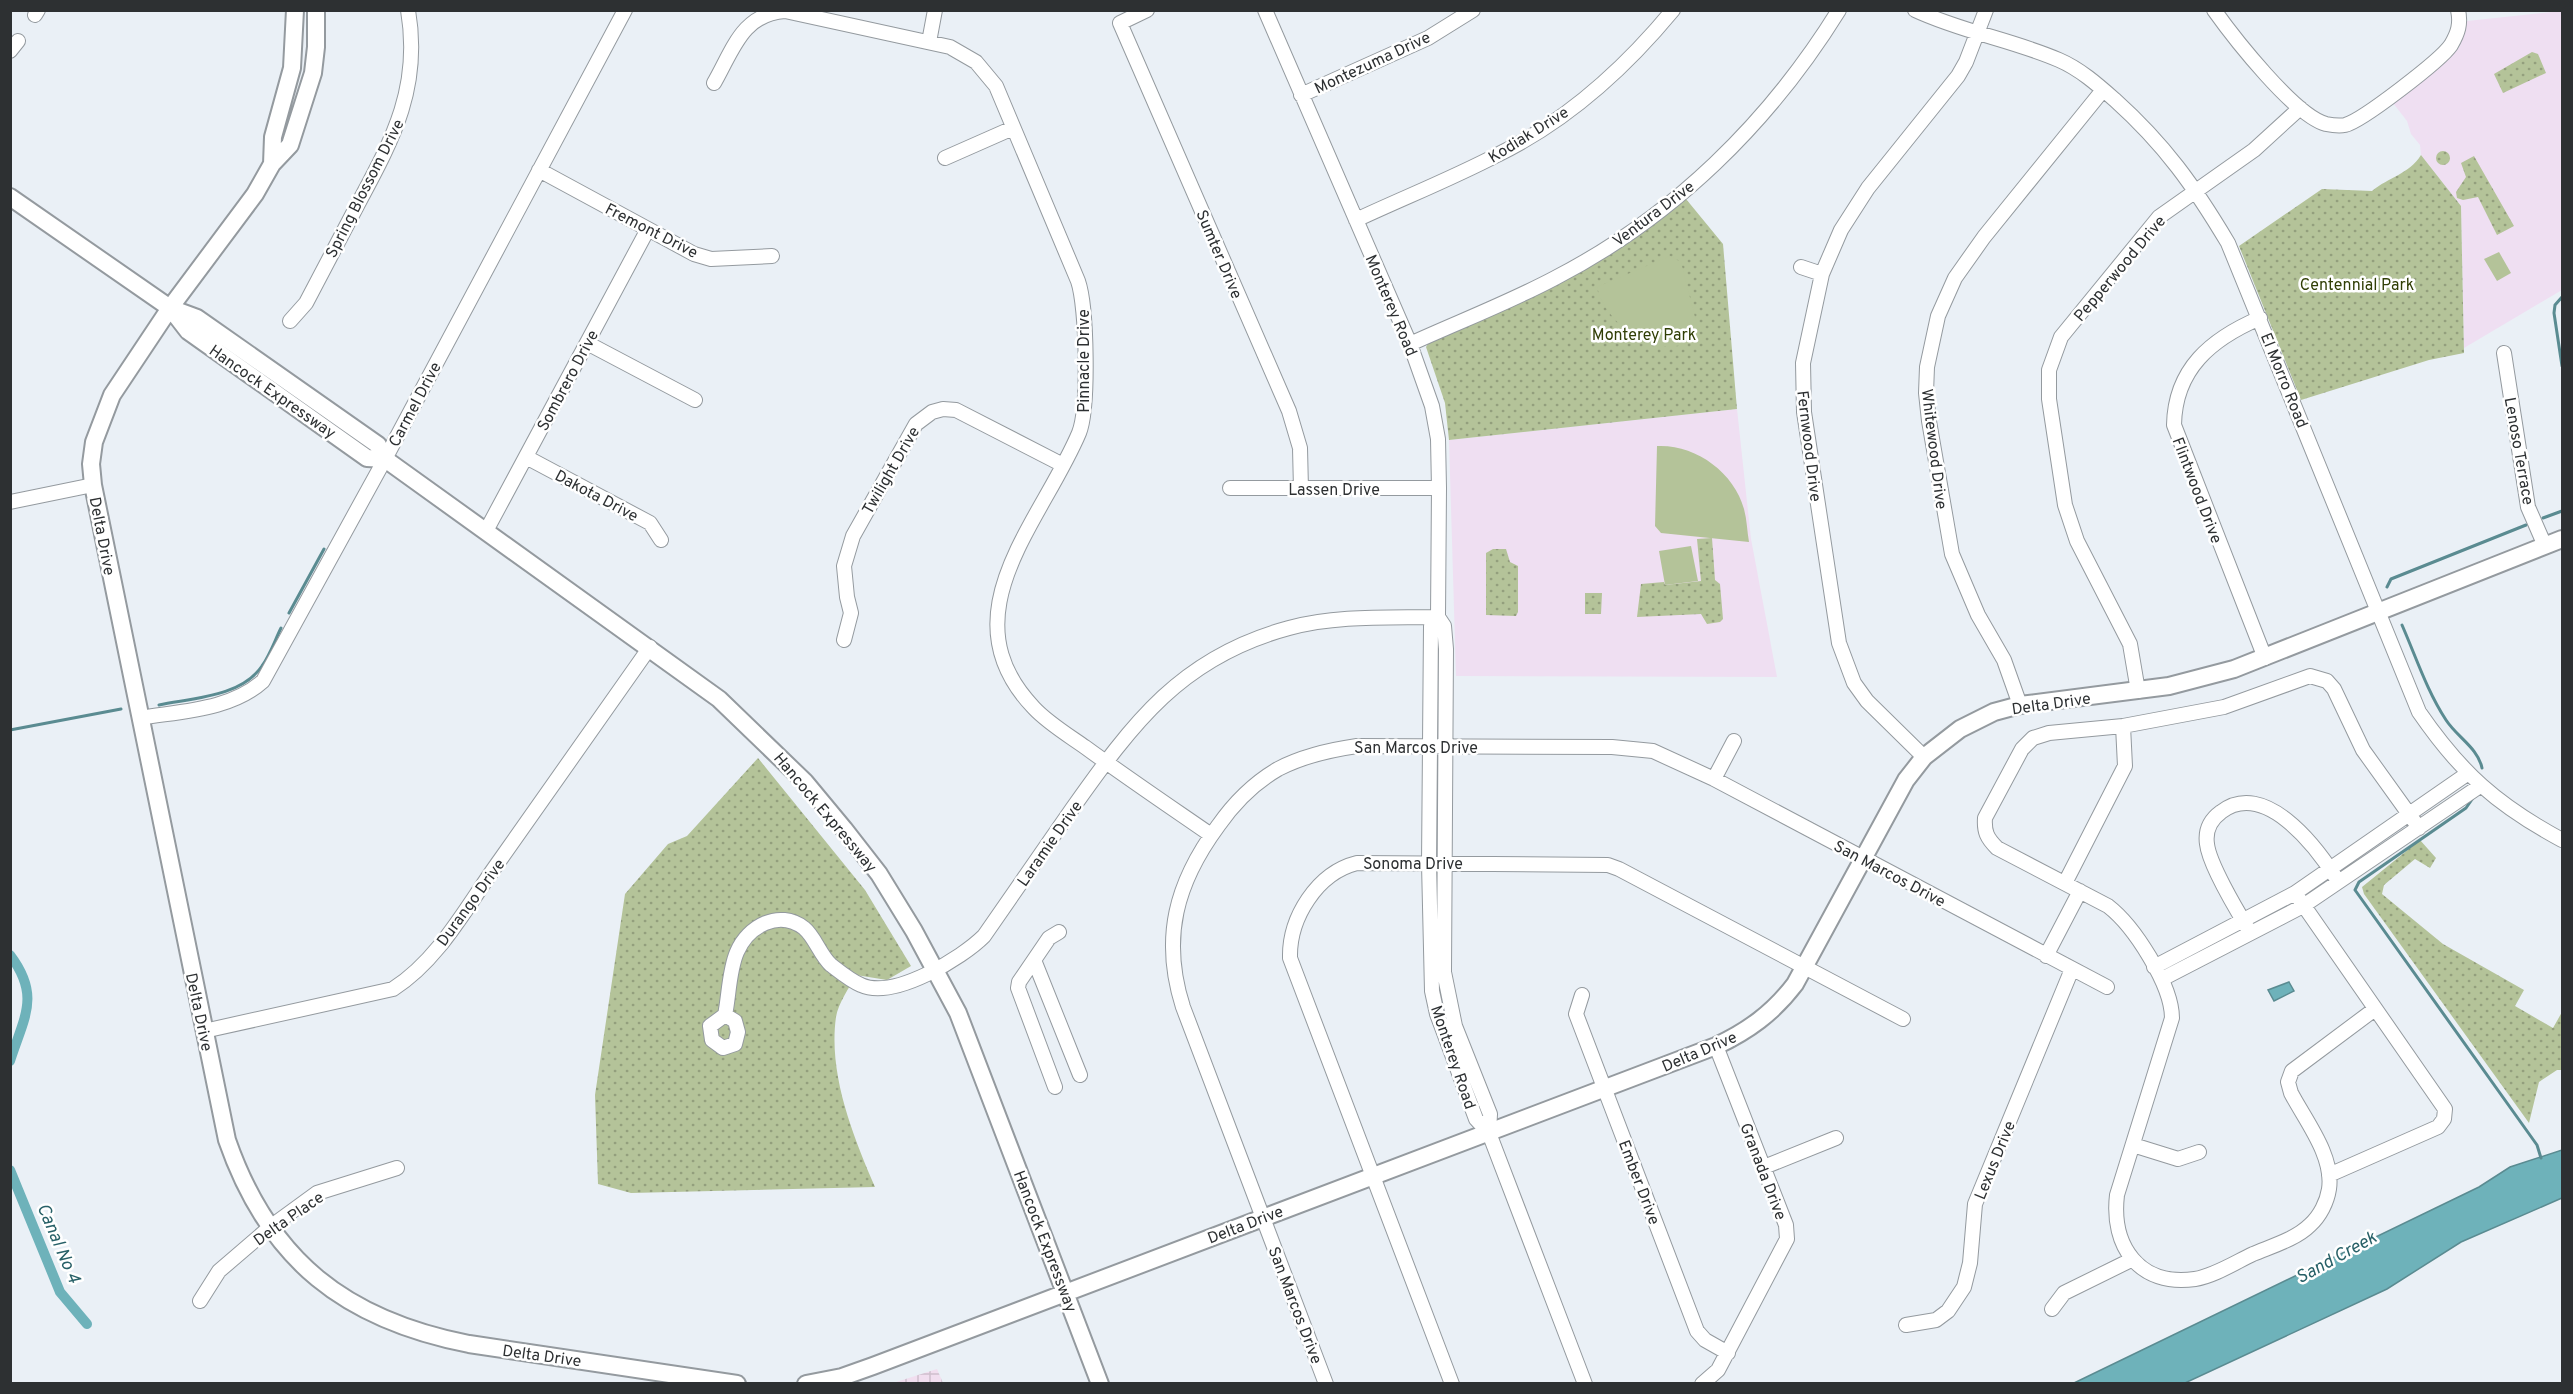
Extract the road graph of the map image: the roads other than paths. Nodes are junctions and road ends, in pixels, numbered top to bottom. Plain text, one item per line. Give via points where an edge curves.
1 (295, 10) edge
2 (316, 10) edge
3 (408, 10) edge
4 (625, 10) edge
5 (935, 10) edge
6 (1148, 10) edge
7 (1265, 10) edge
8 (1473, 10) edge
9 (1673, 10) edge
10 (1839, 10) edge
11 (1916, 10) edge
12 (1986, 10) edge
13 (2214, 10) edge
14 (2458, 10) edge
15 (1978, 34) junction
16 (929, 42) junction
17 (714, 83) dead end
18 (2103, 90) junction
19 (1301, 95) junction
20 (2300, 108) junction
21 (1013, 128) junction
22 (945, 158) dead end
23 (272, 164) junction
24 (539, 170) junction
25 (2196, 190) junction
26 (10, 197) edge
27 (1356, 220) junction
28 (648, 229) junction
29 (772, 256) dead end
30 (1802, 267) dead end
31 (1822, 274) junction
32 (170, 308) junction
33 (2260, 318) junction
34 (290, 321) dead end
35 (587, 343) junction
36 (1410, 344) junction
37 (2504, 353) dead end
38 (695, 400) dead end
39 (526, 457) junction
40 (385, 459) junction
41 (1063, 465) junction
42 (93, 485) junction
43 (1230, 488) dead end
44 (1439, 488) junction
45 (1301, 489) junction
46 (10, 502) edge
47 (486, 531) junction
48 (661, 540) dead end
49 (2562, 540) edge
50 (2546, 546) junction
51 (2378, 612) junction
52 (1438, 618) junction
53 (844, 640) dead end
54 (650, 647) junction
55 (2265, 657) junction
56 (2138, 691) junction
57 (2020, 705) junction
58 (140, 718) junction
59 (2123, 726) junction
60 (1734, 741) dead end
61 (1431, 746) junction
62 (1447, 747) junction
63 (1924, 757) junction
64 (1106, 762) junction
65 (2467, 774) junction
66 (1714, 778) junction
67 (2480, 786) junction
68 (2410, 816) junction
69 (2419, 828) junction
70 (1211, 835) junction
71 (2562, 840) edge
72 (1863, 858) junction
73 (1445, 863) junction
74 (1429, 864) junction
75 (2335, 876) junction
76 (2065, 883) junction
77 (2080, 891) junction
78 (2295, 893) junction
79 (2303, 906) junction
80 (2244, 921) junction
81 (1059, 932) dead end
82 (2252, 933) junction
83 (2046, 956) junction
84 (1034, 960) junction
85 (1805, 967) junction
86 (2154, 967) junction
87 (936, 969) junction
88 (2072, 969) junction
89 (2162, 980) junction
90 (2107, 987) dead end
91 (1582, 996) dead end
92 (2375, 1009) junction
93 (725, 1015) dead end
94 (1903, 1019) dead end
95 (204, 1031) junction
96 (1716, 1046) junction
97 (1080, 1075) dead end
98 (1054, 1087) dead end
99 (1604, 1088) junction
100 (1490, 1133) junction
101 (1836, 1138) dead end
102 (2133, 1145) junction
103 (2199, 1152) dead end
104 (1764, 1167) junction
105 (398, 1168) dead end
106 (2329, 1175) junction
107 (1372, 1176) junction
108 (1263, 1217) junction
109 (269, 1228) junction
110 (2131, 1260) junction
111 (1065, 1293) junction
112 (200, 1300) dead end
113 (2052, 1309) dead end
114 (1906, 1325) dead end
115 (1728, 1353) junction
116 (737, 1383) edge
117 (806, 1383) edge
118 (1100, 1383) edge
119 (1326, 1383) edge
120 (1452, 1383) edge
121 (1585, 1383) edge
122 (1702, 1383) edge

1 - 23 main road via 292,68 273,137
2 - 23 main road, Delta Drive via 316,47 308,95 290,145
3 - 34 street, Spring Blossom Drive via 412,66 395,134 306,303
4 - 24 street, Carmel Drive
5 - 16 street
6 - 45 street, Sumter Drive via 1120,23 1288,411 1300,448
7 - 19 street, Monterey Road
8 - 19 street, Montezuma Drive via 1428,38
9 - 27 street, Kodiak Drive via 1611,76 1526,139
10 - 36 street, Ventura Drive via 1800,69 1754,125 1657,213 1555,278
11 - 15 street, El Morro Road
12 - 15 street, Fernwood Drive
13 - 20 street via 2235,40
14 - 20 street via 2460,25 2443,54 2360,118 2343,125 2327,124
15 - 18 street, El Morro Road via 2061,60
15 - 31 street, Fernwood Drive via 1958,76 1854,208
16 - 17 street, Pinnacle Drive via 785,11 770,12 757,17 746,28
16 - 21 street, Pinnacle Drive via 964,54 985,71 996,86
18 - 25 street, El Morro Road via 2160,143
18 - 57 street, Whitewood Drive via 1955,278 1938,316 1927,367 1929,421 1947,533 1960,575 2004,660
19 - 27 street, Monterey Road
20 - 25 street, Pepperwood Drive via 2261,145
21 - 22 street
21 - 41 street, Pinnacle Drive via 1082,294 1083,419
23 - 32 main road, Delta Drive via 255,194
24 - 28 street, Fremont Drive
24 - 40 street, Carmel Drive
25 - 33 street, El Morro Road via 2228,243
25 - 56 street, Pepperwood Drive via 2144,233 2061,337 2049,369 2049,399 2065,505 2077,541 2130,644
26 - 32 main road, Hancock Expressway
27 - 36 street, Monterey Road
28 - 29 street, Fremont Drive via 711,259
28 - 35 street, Sombrero Drive
30 - 31 street
31 - 63 street, Fernwood Drive via 1806,342 1802,386 1839,643 1854,683 1867,701
32 - 40 main road, Hancock Expressway via 188,331 273,392 367,458
32 - 42 main road, Delta Drive via 104,410 94,442
33 - 51 street, El Morro Road
33 - 55 street, Flintwood Drive via 2226,334 2198,360 2176,398 2174,425
35 - 38 street
35 - 39 street, Sombrero Drive
36 - 44 street, Monterey Road via 1432,406 1438,439
37 - 50 street, Lenoso Terrace via 2528,507
39 - 47 street, Sombrero Drive
39 - 48 street, Dakota Drive via 650,523
40 - 47 main road, Hancock Expressway
40 - 58 street, Carmel Drive via 263,681 235,699
41 - 53 street, Twilight Drive via 956,410 943,409 923,416 908,433 847,550 844,582 851,613
41 - 64 street, Pinnacle Drive via 1006,572 998,607 998,632 1005,662 1023,695 1043,716
42 - 46 street
42 - 58 main road, Delta Drive
43 - 45 street, Lassen Drive
44 - 45 street, Lassen Drive
44 - 52 street, Monterey Road
47 - 54 main road, Hancock Expressway
49 - 50 main road, Delta Drive
50 - 51 main road, Delta Drive
51 - 55 main road, Delta Drive
51 - 65 street, El Morro Road via 2419,712
52 - 61 street, Monterey Road via 1431,626
52 - 62 street, Monterey Road via 1444,626
52 - 64 street, Laramie Drive via 1351,618 1290,628 1249,640 1175,684 1135,723
54 - 87 main road, Hancock Expressway via 737,714 805,782 879,874
54 - 95 street, Durango Drive via 463,913 411,978 393,990
55 - 56 main road, Delta Drive via 2202,678
56 - 57 main road, Delta Drive
57 - 63 main road, Delta Drive via 1977,719
58 - 95 main road, Delta Drive
59 - 68 street via 2224,707 2302,677 2318,677 2334,689 2363,750
59 - 76 street via 2125,766
59 - 76 street via 2034,738 2022,749 1985,818 1988,840 1997,848
60 - 66 street
61 - 62 street, San Marcos Drive
61 - 70 street, San Marcos Drive via 1357,746 1300,759 1258,782
61 - 74 street, Monterey Road
62 - 66 street, San Marcos Drive via 1636,748 1672,758
62 - 73 street, Monterey Road
63 - 72 main road, Delta Drive via 1900,788
64 - 70 street, Pinnacle Drive
64 - 87 street, Laramie Drive via 984,936 971,949
65 - 67 street, El Morro Road
65 - 68 street
66 - 72 street, San Marcos Drive
67 - 69 street
67 - 71 street, El Morro Road
68 - 69 street
68 - 75 street
69 - 75 street
70 - 108 street, San Marcos Drive via 1189,871 1178,902 1173,926 1175,981
72 - 83 street, San Marcos Drive
72 - 85 main road, Delta Drive
73 - 74 street, Sonoma Drive
73 - 85 street, Sonoma Drive via 1608,865
73 - 100 street, Monterey Road via 1447,997 1490,1114
74 - 100 street, Monterey Road via 1432,991 1437,1014 1476,1119
74 - 107 street, Sonoma Drive via 1347,865 1325,879 1297,918 1290,941 1290,958
75 - 78 street
75 - 79 street
75 - 80 street via 2313,846 2279,814 2248,804 2224,809 2207,828 2208,852
76 - 77 street
77 - 83 street
77 - 86 street via 2121,916
78 - 79 street
78 - 80 street
79 - 82 street
79 - 92 street
80 - 82 street
80 - 86 street
81 - 84 street via 1049,938
82 - 89 street
83 - 88 street, San Marcos Drive
84 - 97 street
84 - 98 street via 1018,988
85 - 94 street, Sonoma Drive
85 - 96 main road, Delta Drive via 1782,1001 1765,1017
86 - 89 street
87 - 93 street, Laramie Drive via 892,988 863,986 829,963 804,928 778,919 755,927 737,952
87 - 111 main road, Hancock Expressway via 976,1058
88 - 90 street, San Marcos Drive
88 - 114 street, Lexus Drive via 1975,1203 1964,1287 1948,1311 1936,1320
89 - 102 street via 2172,1018
91 - 99 street, Ember Drive via 1576,1014
92 - 106 street via 2292,1071 2288,1082
92 - 106 street via 2445,1109 2444,1119 2438,1127
95 - 109 main road, Delta Drive via 227,1140 249,1197
96 - 99 main road, Delta Drive
96 - 104 street, Granada Drive
99 - 100 main road, Delta Drive
99 - 115 street, Ember Drive via 1697,1331
100 - 107 main road, Delta Drive
100 - 121 street, Monterey Road
101 - 104 street
102 - 103 street via 2178,1159
102 - 110 street via 2115,1213 2116,1228
104 - 115 street, Granada Drive via 1785,1225 1786,1239
105 - 109 street, Delta Place via 317,1193
106 - 110 street via 2324,1204 2309,1227 2198,1279 2169,1279
107 - 108 main road, Delta Drive
107 - 120 street, Sonoma Drive
108 - 111 main road, Delta Drive
108 - 119 street, San Marcos Drive
109 - 112 street, Delta Place via 219,1271
109 - 116 main road, Delta Drive via 293,1256 338,1294 380,1319 405,1328 469,1344
110 - 113 street via 2064,1293
111 - 117 main road, Delta Drive via 859,1371
111 - 118 main road, Hancock Expressway
115 - 122 street, Granada Drive via 1718,1370

